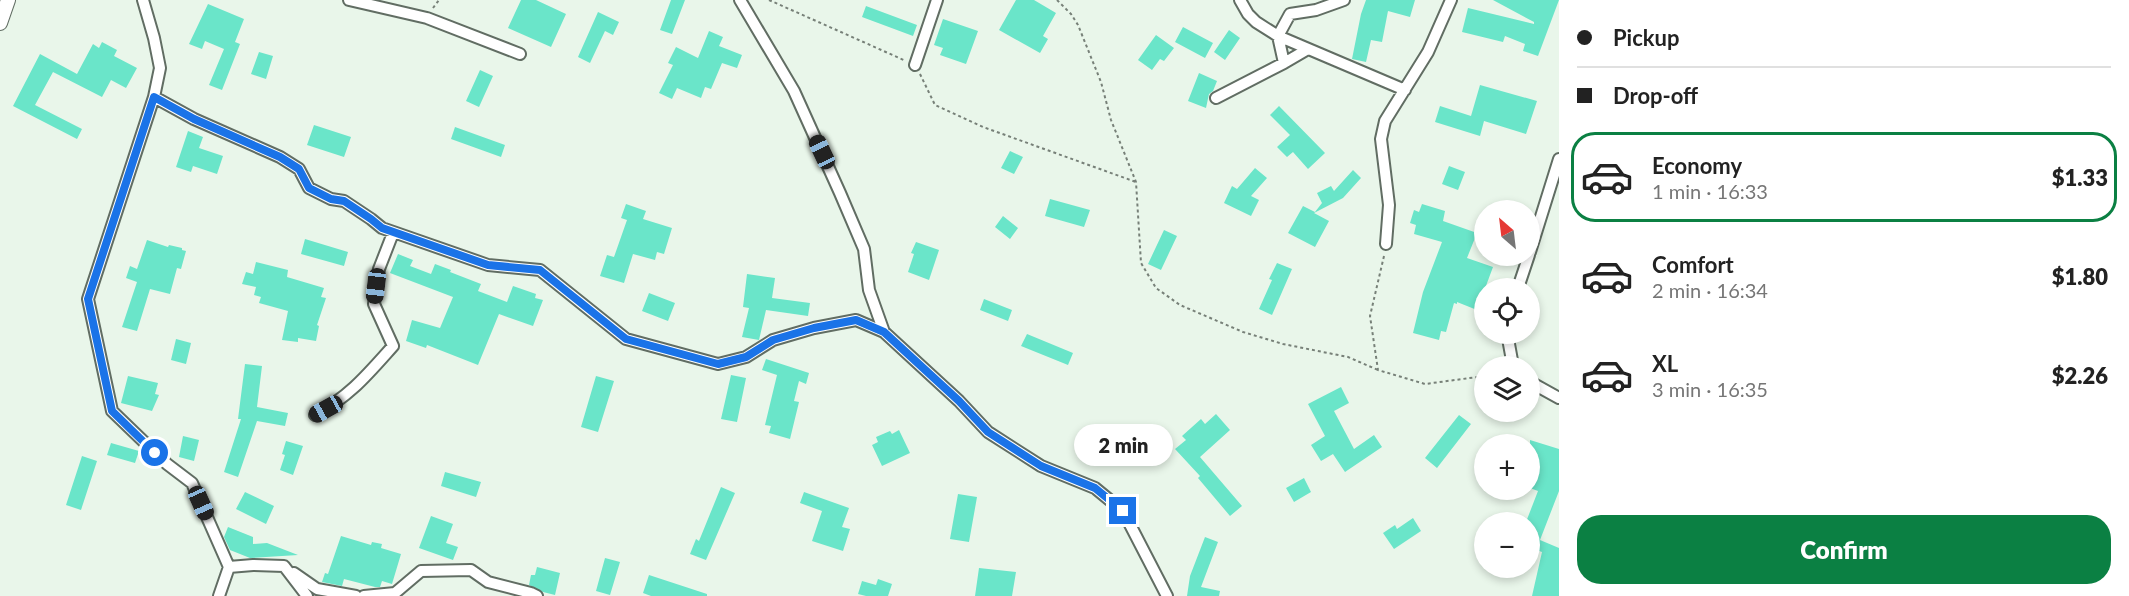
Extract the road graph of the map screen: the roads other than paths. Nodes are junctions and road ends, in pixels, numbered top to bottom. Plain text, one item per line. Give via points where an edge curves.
1 (8, 0) edge
2 (142, 0) edge
3 (349, 0) edge
4 (740, 0) edge
5 (937, 0) edge
6 (1240, 0) edge
7 (1344, 0) edge
8 (1451, 0) edge
9 (0, 24) edge
10 (1278, 36) junction
11 (1308, 49) junction
12 (520, 54) dead end
13 (1284, 63) junction
14 (915, 65) road end
15 (1405, 90) junction
16 (154, 97) junction
17 (1216, 98) dead end
18 (1559, 159) edge
19 (1540, 221) edge
20 (393, 233) junction
21 (1386, 244) road end
22 (884, 332) junction
23 (1540, 388) edge
24 (1559, 398) edge
25 (315, 415) dead end
26 (284, 566) junction
27 (229, 567) junction
28 (219, 596) edge
29 (307, 596) edge
30 (356, 596) edge
31 (364, 596) edge
32 (537, 596) edge
33 (1167, 596) edge

1 - 9 street
2 - 16 street via 160,68
3 - 12 street via 427,18
4 - 22 street via 794,92 840,193 864,249 869,290
5 - 14 street
6 - 10 street via 1256,22
7 - 10 street via 1290,14
8 - 15 street via 1428,52
10 - 11 street
10 - 13 street
11 - 13 street
11 - 15 street
13 - 17 street
15 - 21 street via 1385,121 1381,139 1389,205
16 - 20 street via 280,157 299,169 309,188 344,201
16 - 27 street via 88,299 112,411 192,483
18 - 19 street
20 - 22 street via 488,265 540,270 626,339 718,364 746,357 773,340 814,328 856,320
20 - 25 street via 379,269 374,304 393,346 357,386
22 - 33 street via 988,432 1041,466 1095,488 1123,511
23 - 24 street
26 - 27 street
26 - 29 street
26 - 30 street via 317,589
27 - 28 street
31 - 32 street via 395,593 421,571 471,570 488,582

